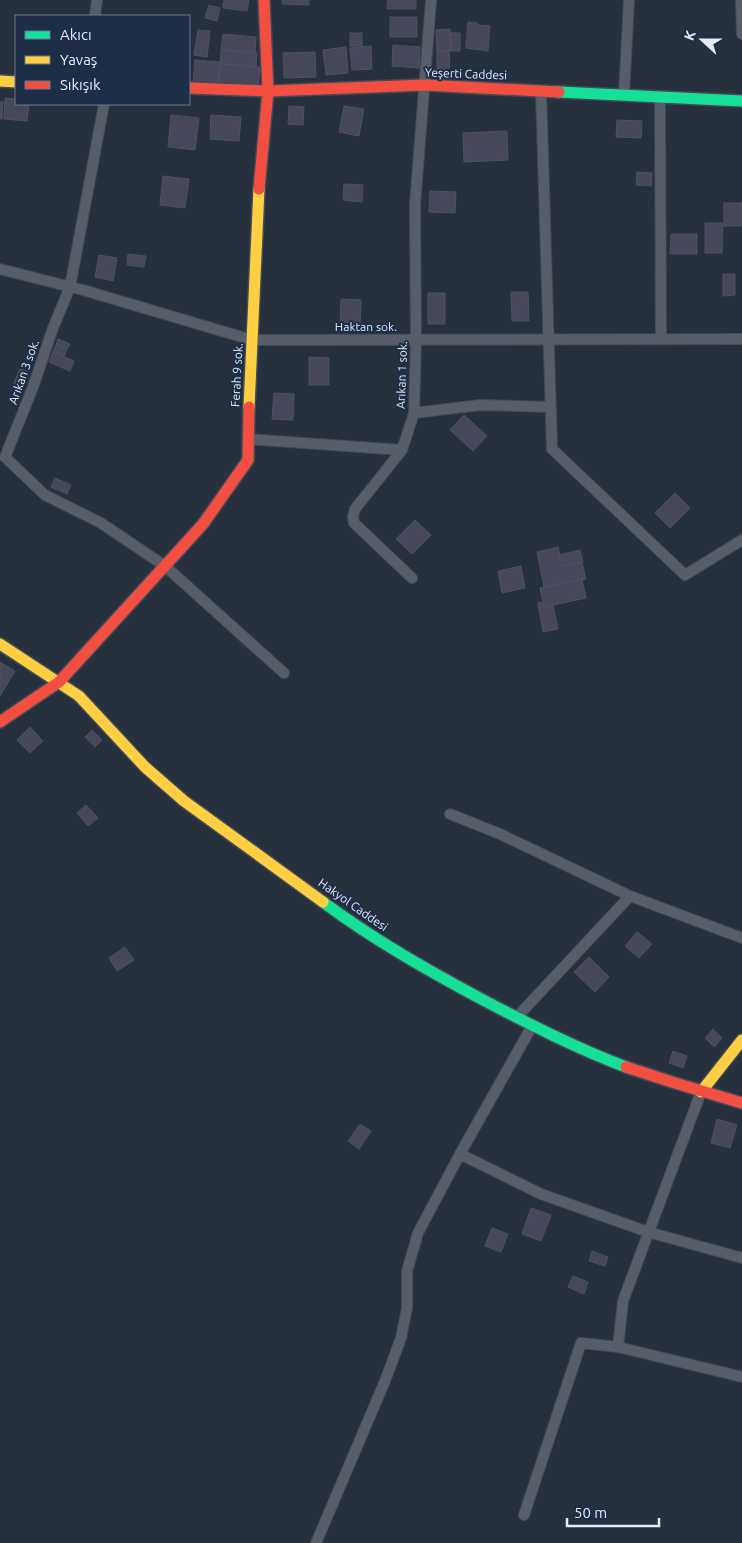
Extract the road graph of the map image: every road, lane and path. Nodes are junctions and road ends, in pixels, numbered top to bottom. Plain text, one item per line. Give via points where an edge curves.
1 (97, 0) edge
2 (264, 0) edge
3 (431, 0) edge
4 (629, 0) edge
5 (741, 0) edge
6 (95, 15) edge
7 (742, 34) edge
8 (0, 81) edge
9 (15, 82) edge
10 (425, 86) junction
11 (190, 88) edge
12 (268, 91) junction
13 (541, 91) junction
14 (624, 95) junction
15 (660, 97) junction
16 (742, 101) edge
17 (104, 105) edge
18 (0, 269) edge
19 (70, 287) junction
20 (661, 339) junction
21 (742, 339) edge
22 (252, 340) junction
23 (416, 340) junction
24 (548, 340) junction
25 (550, 407) junction
26 (414, 413) junction
27 (248, 439) junction
28 (402, 450) junction
29 (742, 540) edge
30 (165, 566) junction
31 (412, 578) dead end
32 (0, 644) edge
33 (284, 673) dead end
34 (59, 682) junction
35 (0, 722) edge
36 (450, 814) dead end
37 (630, 896) junction
38 (742, 938) edge
39 (516, 1018) junction
40 (532, 1026) junction
41 (742, 1040) edge
42 (701, 1092) junction
43 (742, 1103) edge
44 (460, 1154) junction
45 (648, 1232) junction
46 (742, 1258) edge
47 (618, 1347) junction
48 (742, 1377) edge
49 (524, 1515) dead end
50 (316, 1543) edge

1 - 6 street
2 - 12 street, Ferah 9 sok.
3 - 10 street, Arıkan 1 sok.
4 - 14 street
5 - 7 street
8 - 9 street
10 - 12 street, Yeşerti Caddesi
10 - 13 street, Yeşerti Caddesi
10 - 23 street, Arıkan 1 sok. via 415,205
11 - 12 street, Yeşerti Caddesi
12 - 22 street, Ferah 9 sok.
13 - 14 street, Yeşerti Caddesi
13 - 24 street
14 - 15 street, Yeşerti Caddesi
15 - 16 street, Yeşerti Caddesi
15 - 20 street
17 - 19 street, Arıkan 3 sok.
18 - 19 street, Haktan sok.
19 - 22 street, Haktan sok.
19 - 30 street, Arıkan 3 sok. via 5,457 45,495 101,523
20 - 21 street, Haktan sok.
20 - 24 street, Haktan sok.
22 - 23 street, Haktan sok.
22 - 27 street, Ferah 9 sok.
23 - 24 street, Haktan sok.
23 - 26 street, Arıkan 1 sok.
24 - 25 street
25 - 26 street via 480,405
25 - 29 street via 552,449 685,575
26 - 28 street, Arıkan 1 sok.
27 - 28 street
27 - 30 street, Ferah 9 sok. via 248,460 204,524
28 - 31 street via 355,509 353,517 354,523
30 - 33 street
30 - 34 street, Ferah 9 sok.
32 - 34 street, Hakyol Caddesi
34 - 35 street, Ferah 9 sok.
34 - 39 street, Hakyol Caddesi via 79,696 145,767 184,801 366,932
36 - 37 street via 500,834
37 - 38 street
37 - 39 street
39 - 40 street, Hakyol Caddesi
40 - 42 street, Hakyol Caddesi via 610,1060
40 - 44 street
41 - 42 street
42 - 43 street, Hakyol Caddesi
42 - 45 street
44 - 45 street via 541,1194
44 - 50 street via 418,1233 407,1271 401,1338
45 - 46 street
45 - 47 street via 623,1302
47 - 48 street
47 - 49 street via 581,1343

